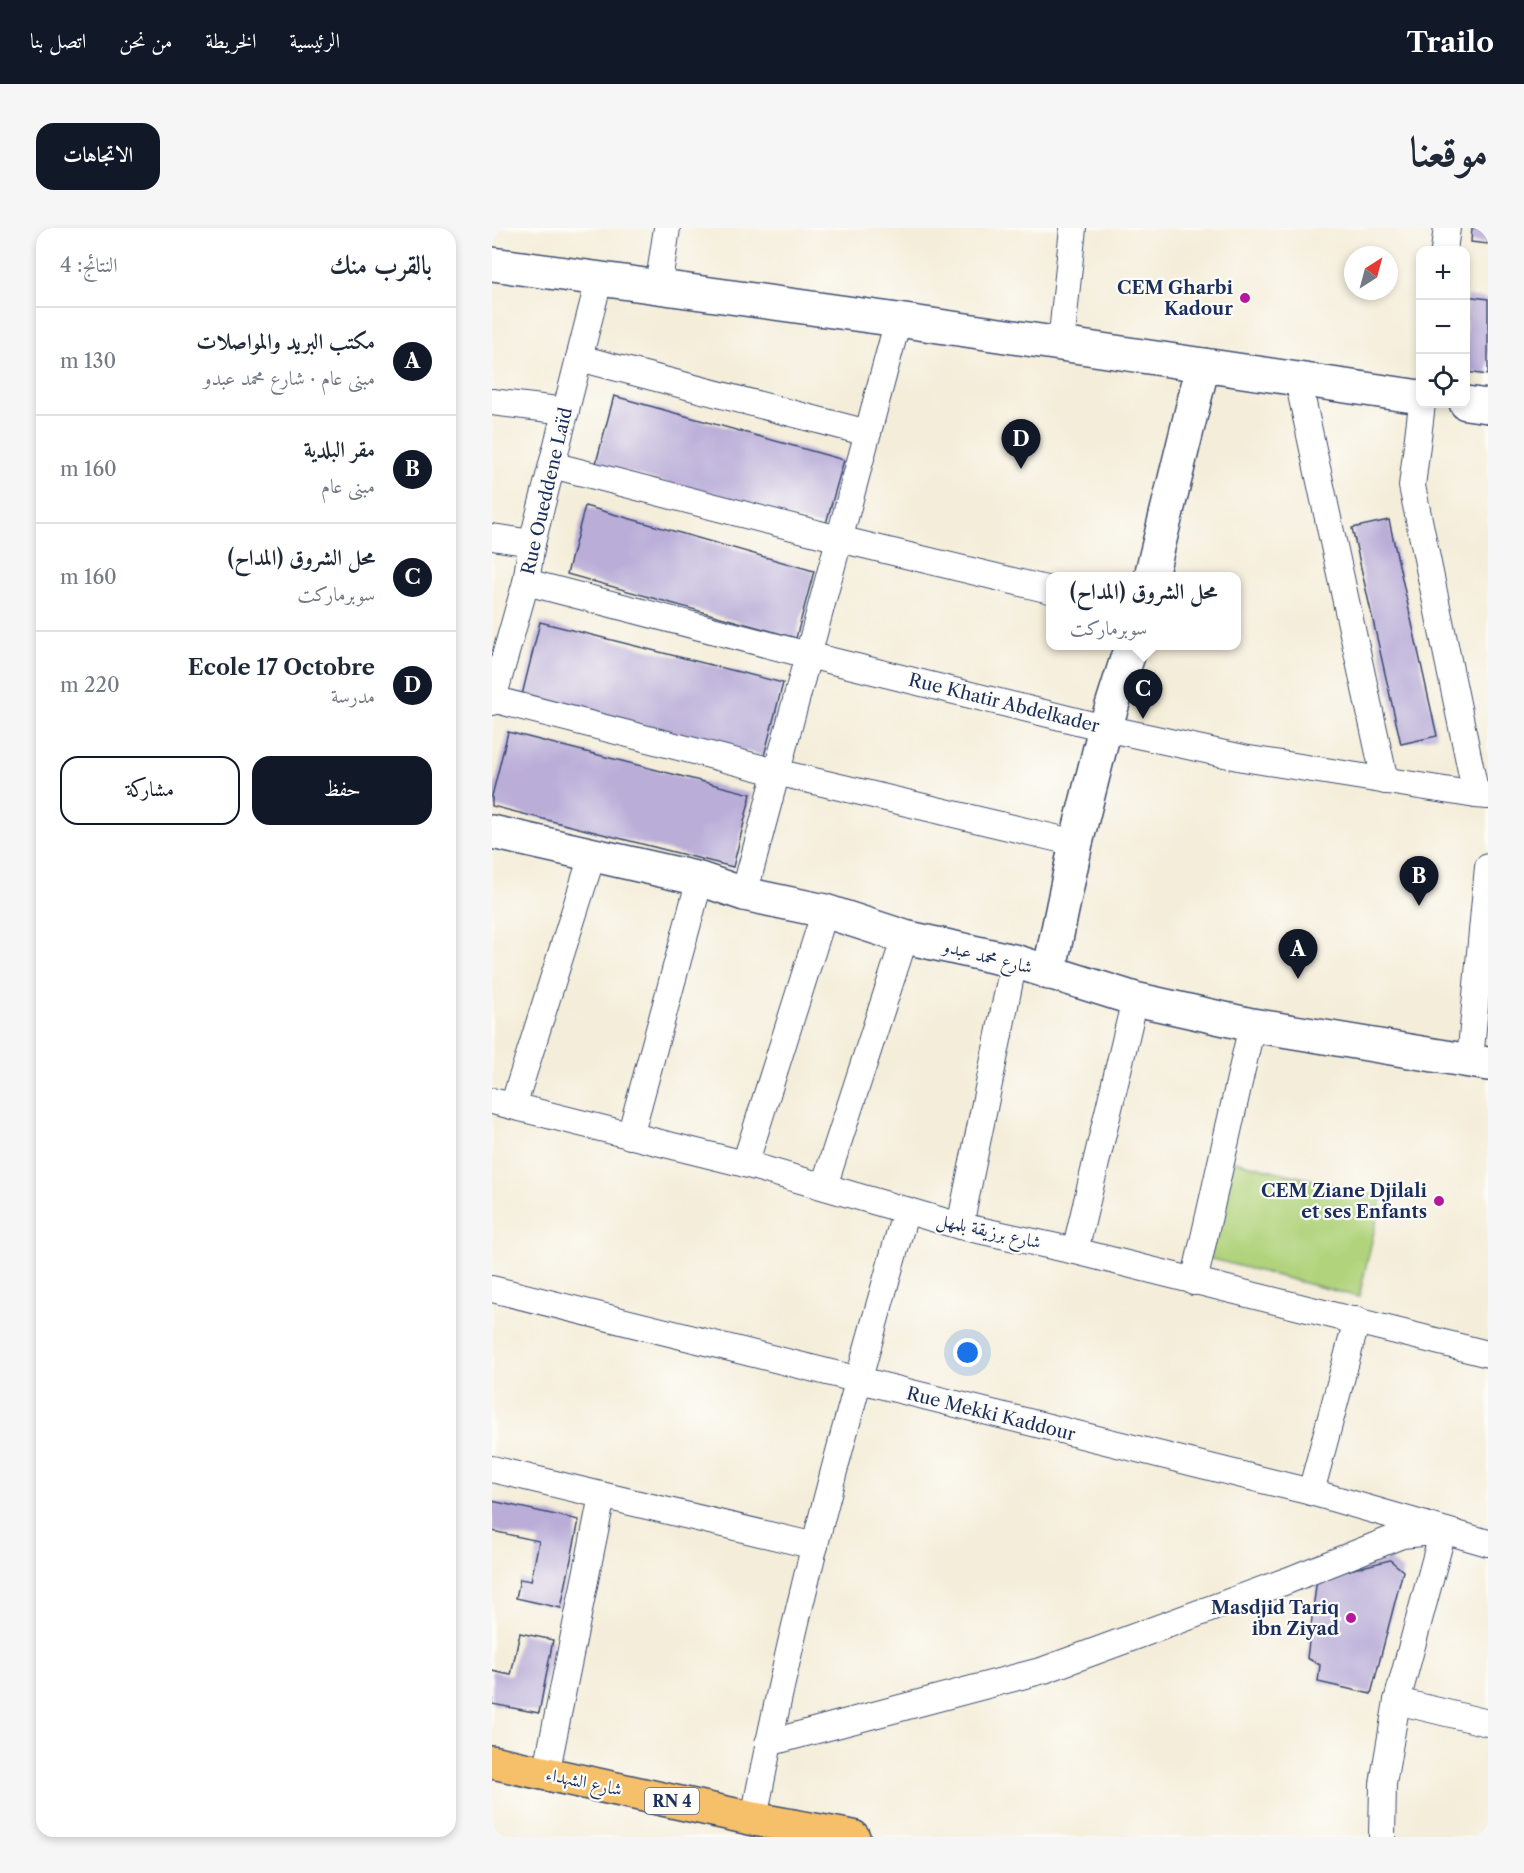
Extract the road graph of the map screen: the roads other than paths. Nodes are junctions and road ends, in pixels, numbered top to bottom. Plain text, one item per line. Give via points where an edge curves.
1 (667, 228) edge
2 (1073, 228) edge
3 (1447, 228) edge
4 (1445, 246) edge
5 (492, 264) edge
6 (600, 280) junction
7 (658, 288) junction
8 (898, 320) junction
9 (1061, 344) junction
10 (579, 358) junction
11 (1203, 365) junction
12 (1298, 380) junction
13 (1416, 396) edge
14 (492, 402) edge
15 (1470, 404) edge
16 (1488, 406) edge
17 (1422, 408) edge
18 (566, 411) junction
19 (868, 433) junction
20 (552, 465) junction
21 (492, 537) edge
22 (839, 539) junction
23 (532, 543) junction
24 (1152, 572) edge
25 (526, 582) junction
26 (1046, 589) edge
27 (1129, 650) edge
28 (808, 655) junction
29 (496, 670) edge
30 (492, 701) edge
31 (1105, 728) junction
32 (776, 772) junction
33 (1385, 781) junction
34 (1482, 796) edge
35 (492, 832) edge
36 (1076, 843) junction
37 (592, 856) junction
38 (1488, 867) edge
39 (700, 879) junction
40 (744, 894) junction
41 (825, 911) junction
42 (905, 937) junction
43 (1014, 961) junction
44 (1049, 974) junction
45 (1135, 999) junction
46 (1252, 1025) junction
47 (1479, 1062) edge
48 (503, 1104) edge
49 (630, 1136) junction
50 (745, 1164) junction
51 (824, 1186) junction
52 (906, 1210) junction
53 (960, 1226) junction
54 (1075, 1251) junction
55 (1194, 1282) junction
56 (492, 1289) edge
57 (1357, 1320) junction
58 (1488, 1354) edge
59 (858, 1381) junction
60 (492, 1469) edge
61 (1311, 1492) junction
62 (602, 1496) junction
63 (1443, 1531) junction
64 (1488, 1543) edge
65 (815, 1546) junction
66 (1397, 1701) junction
67 (1488, 1723) edge
68 (768, 1743) junction
69 (492, 1762) edge
70 (546, 1774) junction
71 (754, 1819) junction
72 (795, 1832) edge
73 (854, 1837) edge
74 (1382, 1837) edge

1 - 7 street
2 - 9 street
3 - 4 street
5 - 6 street
6 - 7 street
6 - 10 street, Rue Oueddene Laïd
7 - 8 street
8 - 9 street
8 - 19 street
9 - 11 street
10 - 18 street, Rue Oueddene Laïd
10 - 19 street
11 - 12 street
11 - 24 street
12 - 13 street
12 - 33 street
14 - 18 street
15 - 16 street
17 - 34 street via 1412,486
18 - 20 street, Rue Oueddene Laïd
19 - 22 street
20 - 22 street
20 - 23 street, Rue Oueddene Laïd
21 - 23 street
22 - 26 street
22 - 28 street
23 - 25 street, Rue Oueddene Laïd
25 - 28 street, Rue Khatir Abdelkader
25 - 29 street, Rue Oueddene Laïd
27 - 31 street
28 - 31 street, Rue Khatir Abdelkader
28 - 32 street
29 - 30 street, Rue Oueddene Laïd
30 - 32 street
31 - 33 street, Rue Khatir Abdelkader via 1243,758
31 - 36 street
32 - 36 street
32 - 40 street
33 - 34 street, Rue Khatir Abdelkader
35 - 37 street, شارع محمد عبدو
36 - 44 street
37 - 39 street, شارع محمد عبدو
37 - 48 street
38 - 47 street
39 - 40 street, شارع محمد عبدو
39 - 49 street
40 - 41 street, شارع محمد عبدو
41 - 42 street, شارع محمد عبدو
41 - 50 street
42 - 43 street, شارع محمد عبدو
42 - 51 street
43 - 44 street, شارع محمد عبدو
43 - 53 street
44 - 45 street, شارع محمد عبدو
45 - 46 street, شارع محمد عبدو
45 - 54 street
46 - 47 street, شارع محمد عبدو
46 - 55 street
48 - 49 street, شارع برزيقة بلمهل
49 - 50 street, شارع برزيقة بلمهل
50 - 51 street, شارع برزيقة بلمهل
51 - 52 street, شارع برزيقة بلمهل
52 - 53 street, شارع برزيقة بلمهل
52 - 59 street
53 - 54 street, شارع برزيقة بلمهل
54 - 55 street, شارع برزيقة بلمهل
55 - 57 street, شارع برزيقة بلمهل
56 - 59 street, Rue Mekki Kaddour
57 - 58 street, شارع برزيقة بلمهل
57 - 61 street
59 - 61 street, Rue Mekki Kaddour
59 - 65 street
60 - 62 street
61 - 63 street, Rue Mekki Kaddour
62 - 65 street
62 - 70 street
63 - 64 street, Rue Mekki Kaddour
63 - 66 street
63 - 68 street via 1402,1535 1044,1670
65 - 68 street
66 - 67 street
66 - 74 street via 1383,1784
68 - 71 street
69 - 70 main road, شارع الشهداء / RN 4
70 - 71 main road, شارع الشهداء / RN 4
71 - 72 main road, شارع الشهداء / RN 4
72 - 73 main road, شارع الشهداء / RN 4

